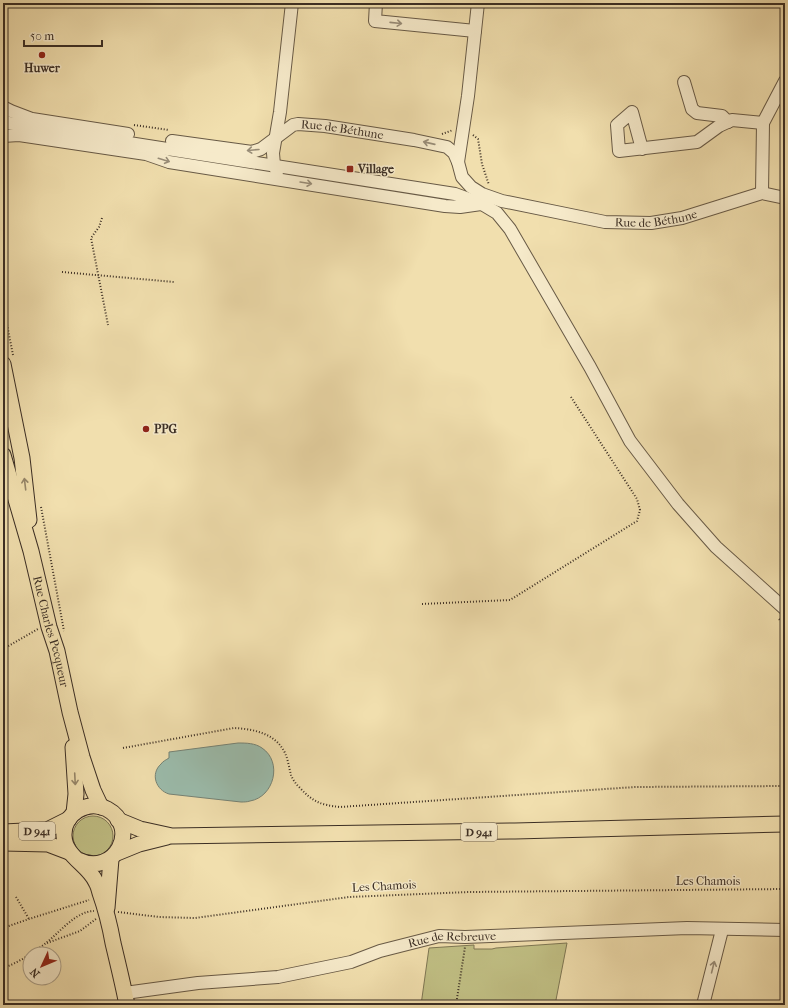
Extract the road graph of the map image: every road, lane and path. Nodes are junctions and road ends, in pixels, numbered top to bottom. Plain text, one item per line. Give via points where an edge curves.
1 (292, 3) edge
2 (376, 3) edge
3 (478, 3) edge
4 (475, 31) junction
5 (785, 81) edge
6 (684, 82) dead end
7 (3, 86) edge
8 (6, 105) edge
9 (280, 112) junction
10 (728, 122) junction
11 (5, 123) edge
12 (763, 123) junction
13 (134, 125) dead end
14 (293, 125) junction
15 (172, 131) dead end
16 (463, 131) junction
17 (442, 134) dead end
18 (3, 136) edge
19 (275, 140) junction
20 (447, 147) junction
21 (642, 149) dead end
22 (458, 162) junction
23 (274, 165) junction
24 (462, 177) junction
25 (283, 179) junction
26 (494, 188) dead end
27 (762, 193) junction
28 (455, 194) junction
29 (785, 198) edge
30 (502, 201) junction
31 (482, 204) junction
32 (445, 206) junction
33 (102, 218) dead end
34 (62, 272) dead end
35 (98, 276) junction
36 (174, 282) dead end
37 (108, 324) dead end
38 (3, 364) edge
39 (572, 397) dead end
40 (3, 455) edge
41 (31, 551) junction
42 (422, 604) dead end
43 (785, 609) edge
44 (49, 627) junction
45 (3, 649) edge
46 (70, 712) junction
47 (123, 748) dead end
48 (785, 786) edge
49 (101, 807) junction
50 (72, 816) junction
51 (118, 820) junction
52 (785, 824) edge
53 (3, 832) edge
54 (172, 836) junction
55 (3, 843) edge
56 (74, 856) junction
57 (114, 856) junction
58 (785, 889) edge
59 (16, 897) dead end
60 (105, 905) junction
61 (29, 918) junction
62 (3, 928) edge
63 (722, 930) junction
64 (785, 930) edge
65 (465, 937) junction
66 (45, 943) junction
67 (3, 968) edge
68 (126, 999) edge
69 (456, 1005) edge
70 (703, 1005) edge

1 - 9 street
2 -> 4 street via 375,21
3 - 4 street
4 - 16 street
5 - 12 street
6 - 10 street via 692,109 697,113 722,116
7 - 8 path
19 -> 8 street, Rue de Béthune via 261,150 252,152 46,122 18,114
9 - 14 street
9 - 19 street
10 - 12 street via 732,120
10 - 21 street via 697,142
11 - 23 street
12 - 27 street
13 - 15 path
14 - 19 street, Rue de Béthune
20 -> 14 street, Rue de Béthune via 333,127
16 - 17 path via 456,128
16 - 20 street
16 - 22 street
16 - 26 path via 478,139 489,186
18 -> 25 street, Rue de Béthune via 19,135 146,154 169,162
19 - 23 street
20 - 22 street via 454,153
22 - 24 street
23 - 25 street
23 - 28 street
24 - 28 street
24 - 30 street, Rue de Béthune via 482,194
25 -> 32 street, Rue de Béthune
27 - 29 street, Rue de Béthune
27 - 30 street, Rue de Béthune via 682,218 652,223 605,222
28 - 31 street
28 - 32 street
30 - 31 street, Rue de Béthune
31 - 32 street, Rue de Béthune
31 - 43 street via 497,213 510,229 630,441 678,504 716,547
33 - 35 path via 92,238
34 - 35 path
35 - 36 path
35 - 37 path
41 -> 38 main road, Rue Charles Pecqueur via 22,458
39 - 42 path via 637,499 640,510 637,521 510,600
40 - 41 main road, Rue Charles Pecqueur
41 - 44 main road, Rue Charles Pecqueur
44 - 45 path via 36,630
44 - 46 main road, Rue Charles Pecqueur via 57,651
46 - 49 main road, Rue Charles Pecqueur via 82,757
46 -> 50 main road, Rue Charles Pecqueur via 76,794
47 - 48 path via 234,728 248,728 259,731 278,743 285,752 293,780 308,797 324,805 340,807 635,787
49 - 50 main road via 87,806
49 - 51 main road via 111,812
50 - 53 main road, D 941 via 47,830
50 - 56 main road via 64,835
51 - 54 main road, D 941 via 140,829
51 - 57 main road via 123,836
52 - 54 main road, D 941
54 - 57 main road, D 941 via 139,844
55 - 56 main road, D 941 via 48,844
56 - 57 main road via 83,863 95,864 106,862
56 - 60 main road via 89,870 96,881
57 - 60 main road via 108,902
58 - 60 path, Les Chamois via 470,892 349,897 195,918 159,917
59 - 61 path
60 - 61 path via 88,900
60 - 66 path, Les Chamois via 64,925
60 - 66 path via 80,931
60 - 68 main road
61 - 62 path
63 - 64 street, Rue de Rebreuve
63 - 65 street, Rue de Rebreuve via 687,928
70 -> 63 street
65 - 68 street, Rue de Rebreuve via 439,936 380,951 352,962 278,977 198,982
65 - 69 path via 466,946
66 - 67 path, Les Chamois via 13,965

